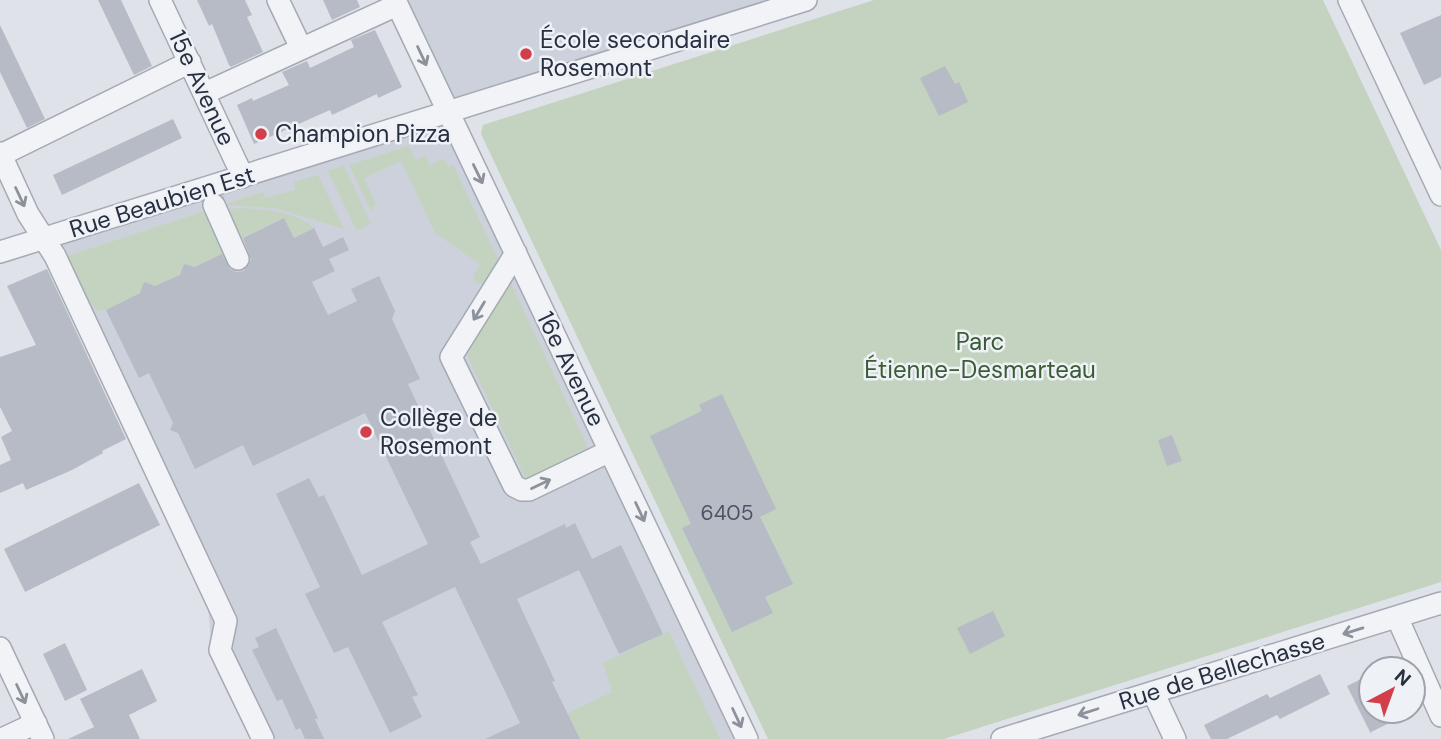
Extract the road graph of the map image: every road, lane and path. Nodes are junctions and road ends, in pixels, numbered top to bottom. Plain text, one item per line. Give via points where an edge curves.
1 (160, 0) edge
2 (278, 0) edge
3 (806, 0) edge
4 (1349, 0) edge
5 (396, 2) edge
6 (301, 48) junction
7 (190, 62) junction
8 (205, 93) junction
9 (448, 112) junction
10 (0, 154) edge
11 (243, 177) junction
12 (1441, 195) edge
13 (214, 205) dead end
14 (43, 239) junction
15 (0, 252) edge
16 (516, 253) junction
17 (238, 259) dead end
18 (610, 451) junction
19 (1441, 603) edge
20 (1397, 617) junction
21 (0, 648) edge
22 (1153, 692) junction
23 (1441, 716) edge
24 (39, 731) edge
25 (2, 739) edge
26 (263, 739) edge
27 (747, 739) edge
28 (1002, 739) edge
29 (1175, 739) edge

1 - 7 street, 15e Avenue
2 - 6 street
3 - 9 street, Rue Beaubien Est
4 - 12 street
5 - 6 street
5 -> 9 street, 16e Avenue
6 - 8 street
7 - 8 street, 15e Avenue
7 - 10 street
8 - 11 street, 15e Avenue
9 - 11 street, Rue Beaubien Est
9 -> 16 street, 16e Avenue
10 -> 14 street
11 - 14 street, Rue Beaubien Est
13 - 17 street
14 - 15 street, Rue Beaubien Est
14 - 26 street via 226,621 220,650
16 - 18 street, 16e Avenue
16 -> 18 street via 451,357 514,486 529,490
18 -> 27 street, 16e Avenue
19 - 20 street, Rue de Bellechasse
20 -> 22 street, Rue de Bellechasse
20 - 23 street
21 -> 24 street
22 -> 28 street, Rue de Bellechasse
22 - 29 street
24 - 25 street

